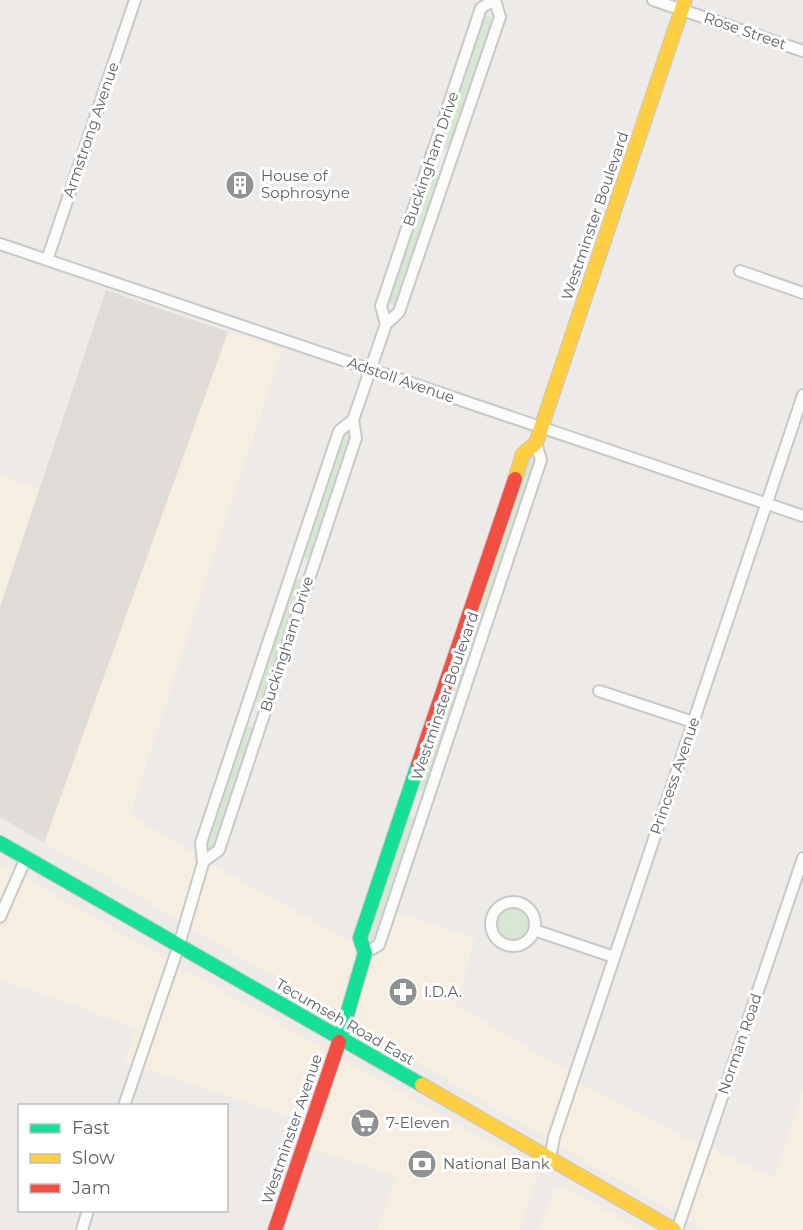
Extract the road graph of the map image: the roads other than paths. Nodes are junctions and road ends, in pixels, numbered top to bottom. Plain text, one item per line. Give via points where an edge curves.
1 (135, 0) edge
2 (495, 0) edge
3 (653, 0) edge
4 (684, 5) edge
5 (803, 51) edge
6 (0, 244) edge
7 (47, 260) junction
8 (740, 271) dead end
9 (803, 293) edge
10 (386, 324) junction
11 (370, 369) junction
12 (803, 395) edge
13 (353, 420) junction
14 (541, 427) junction
15 (536, 443) junction
16 (767, 503) junction
17 (803, 516) edge
18 (600, 691) dead end
19 (693, 722) junction
20 (0, 843) edge
21 (26, 858) junction
22 (803, 858) edge
23 (204, 861) junction
24 (0, 917) edge
25 (534, 930) junction
26 (179, 945) junction
27 (365, 953) junction
28 (614, 957) junction
29 (340, 1038) junction
30 (125, 1104) edge
31 (550, 1159) junction
32 (87, 1212) edge
33 (82, 1230) edge
34 (275, 1230) edge
35 (676, 1230) edge

1 - 7 street, Armstrong Avenue
2 - 10 street, Buckingham Drive via 500,17 399,312
2 - 10 street, Buckingham Drive via 481,8 381,306
3 - 4 street, Rose Street
4 - 5 street, Rose Street
4 - 14 street, Westminster Boulevard
6 - 7 street, Adstoll Avenue
7 - 11 street, Adstoll Avenue
8 - 9 street
10 - 11 street, Buckingham Drive
11 - 13 street, Buckingham Drive
11 - 14 street, Adstoll Avenue
12 - 16 street, Princess Avenue
13 - 23 street, Buckingham Drive via 339,431 201,843
13 - 23 street, Buckingham Drive via 356,438 219,850
14 - 15 street, Westminster Boulevard
14 - 16 street, Adstoll Avenue
15 - 27 street, Westminster Boulevard via 523,454 371,904 360,938
15 - 27 street, Westminster Boulevard via 541,460 379,945
16 - 17 street, Adstoll Avenue
16 - 19 street, Princess Avenue
18 - 19 street
19 - 28 street, Princess Avenue
20 - 21 street, Tecumseh Road East
21 - 24 street
21 - 26 street, Tecumseh Road East
22 - 35 street, Norman Road
23 - 26 street, Buckingham Drive
25 - 25 street via 522,944 508,945 496,937 492,919 499,907 518,902 532,912
25 - 28 street
26 - 29 street, Tecumseh Road East
26 - 30 street, Buckingham Drive
27 - 29 street, Westminster Boulevard
28 - 31 street, Princess Avenue
29 - 31 street, Tecumseh Road East
29 - 34 street, Westminster Avenue
31 - 35 street, Tecumseh Road East
32 - 33 street

